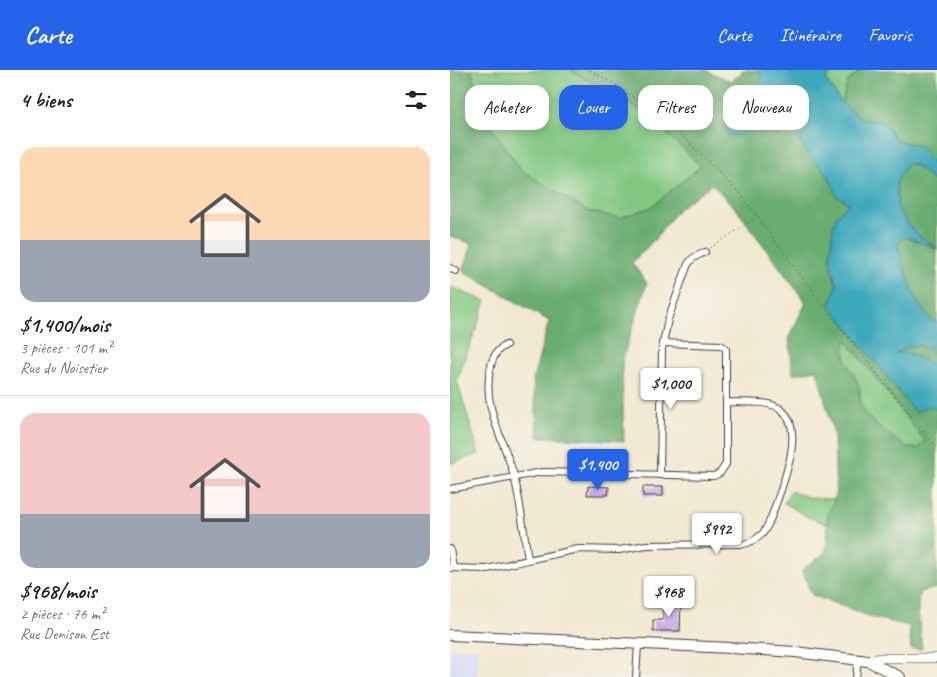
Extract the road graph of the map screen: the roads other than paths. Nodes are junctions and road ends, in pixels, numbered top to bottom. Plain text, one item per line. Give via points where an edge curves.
1 (705, 252) road end
2 (662, 343) junction
3 (506, 345) dead end
4 (726, 402) junction
5 (660, 475) junction
6 (514, 476) junction
7 (450, 489) edge
8 (450, 549) edge
9 (528, 559) junction
10 (451, 568) edge
11 (450, 635) edge
12 (450, 642) edge
13 (638, 645) junction
14 (937, 658) edge
15 (863, 660) junction
16 (636, 677) edge
17 (856, 677) edge
18 (900, 677) edge

1 - 2 street via 688,264
2 - 4 street via 721,345 726,348
2 - 5 street
3 - 6 street via 492,360 488,391 490,408
4 - 5 street via 724,469 714,476
4 - 9 street via 768,404 779,408 791,424 789,468 762,534 744,544 578,549
5 - 6 street via 542,472
6 - 7 street
6 - 9 street
8 - 10 street
9 - 10 street via 487,569
11 - 13 main road
12 - 13 main road
13 - 15 main road via 731,648
13 - 16 street
14 - 15 street
15 - 17 street
15 - 18 main road

